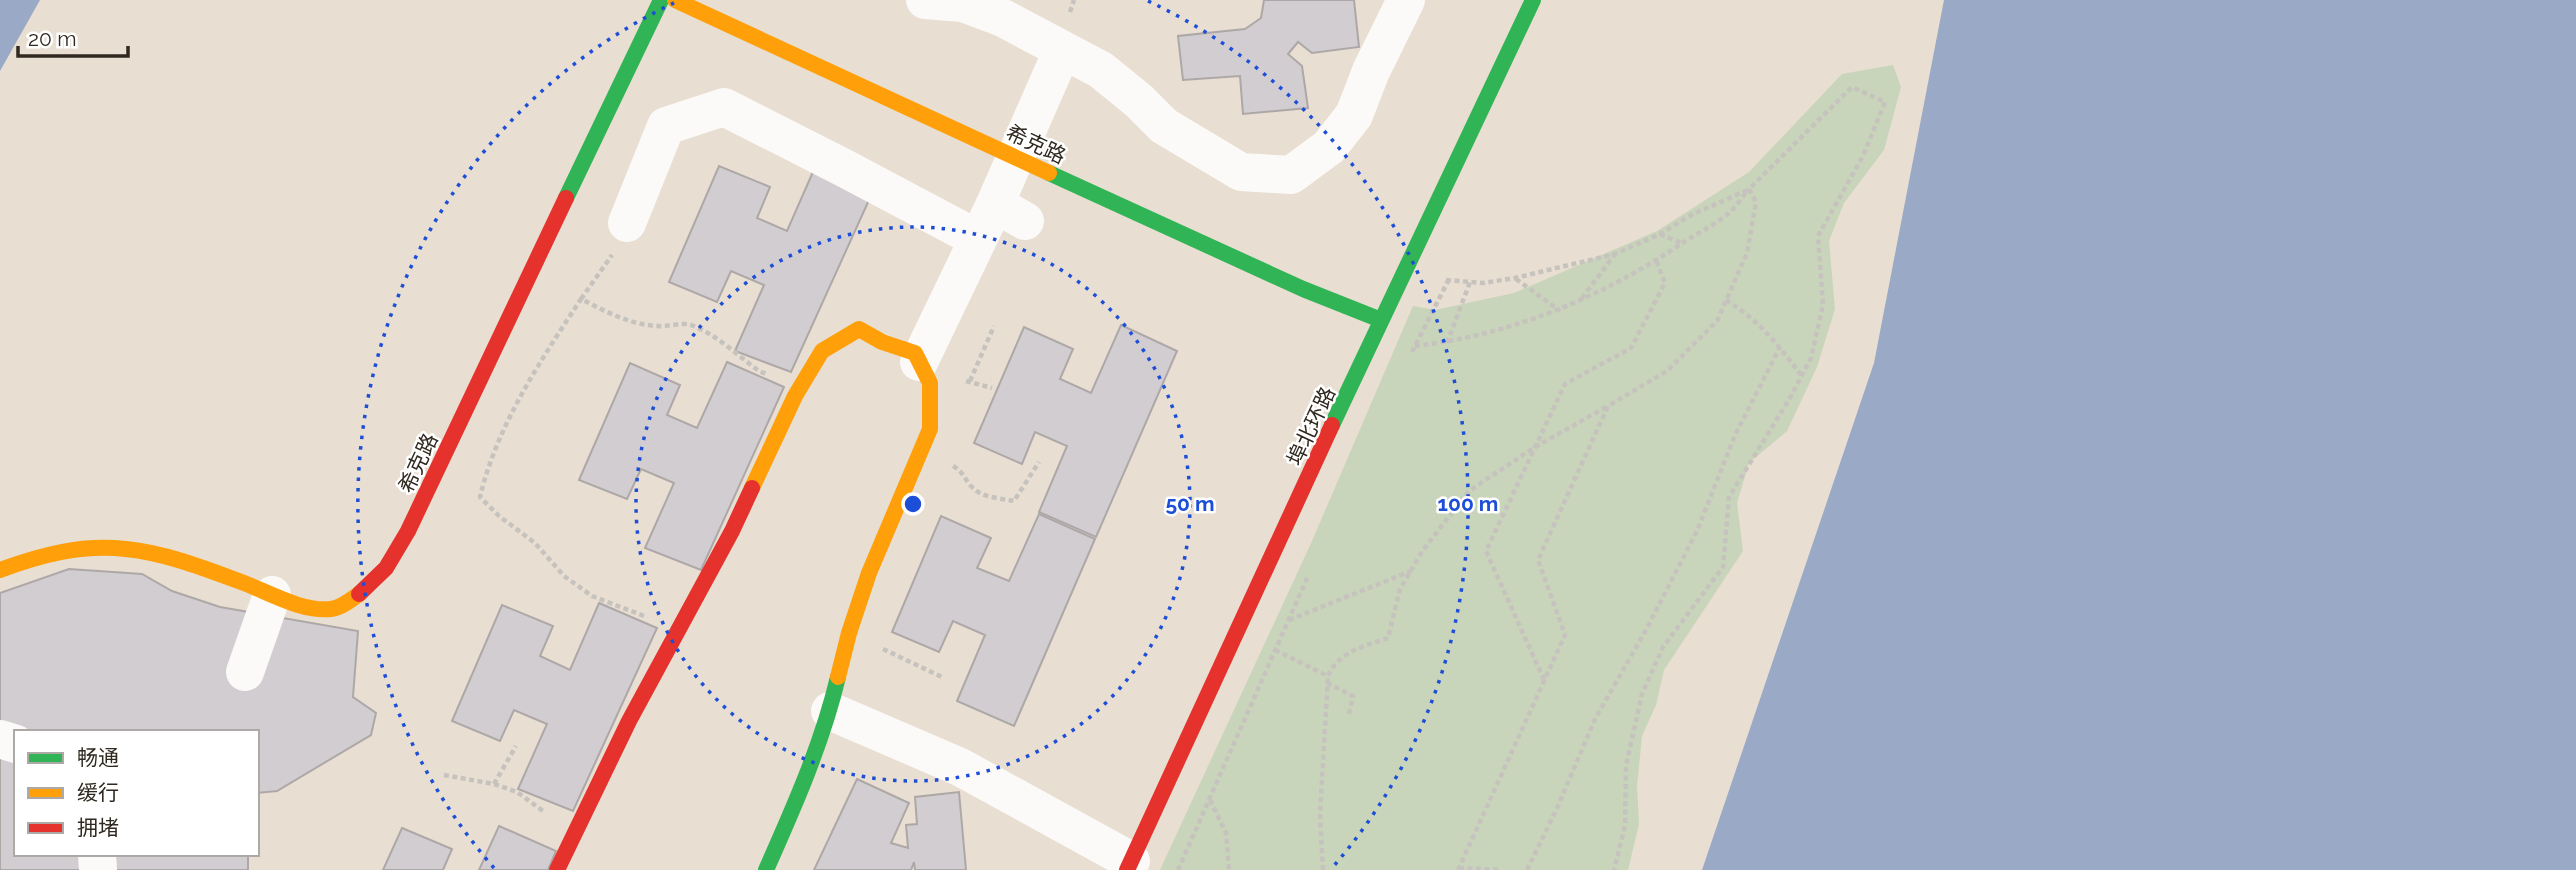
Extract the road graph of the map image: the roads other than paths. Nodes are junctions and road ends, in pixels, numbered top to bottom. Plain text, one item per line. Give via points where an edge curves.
1 (661, 0) edge
2 (675, 0) edge
3 (925, 0) edge
4 (1406, 0) edge
5 (1533, 0) edge
6 (1062, 51) junction
7 (1014, 157) junction
8 (628, 223) road end
9 (978, 239) junction
10 (1381, 320) junction
11 (919, 362) junction
12 (0, 570) edge
13 (272, 595) junction
14 (245, 672) dead end
15 (830, 711) junction
16 (1129, 865) edge
17 (557, 870) edge
18 (766, 870) edge

1 - 13 street, 希克路 via 386,569 353,598 332,609
2 - 7 street, 希克路
3 - 6 street via 963,3 1003,18
4 - 6 street via 1354,115 1329,147 1292,175 1241,172 1164,126 1101,70
5 - 10 street, 埠北环路
6 - 7 street
7 - 9 street via 1010,212
7 - 10 street, 希克路
8 - 9 street via 666,126 724,107
9 - 11 street
10 - 16 street, 埠北环路
11 - 15 street via 929,383 930,429 869,573
11 - 17 street via 915,353 859,329 822,351
12 - 13 street, 希克路 via 45,554 119,548 178,558
13 - 14 street
15 - 16 street via 960,767
15 - 18 street

